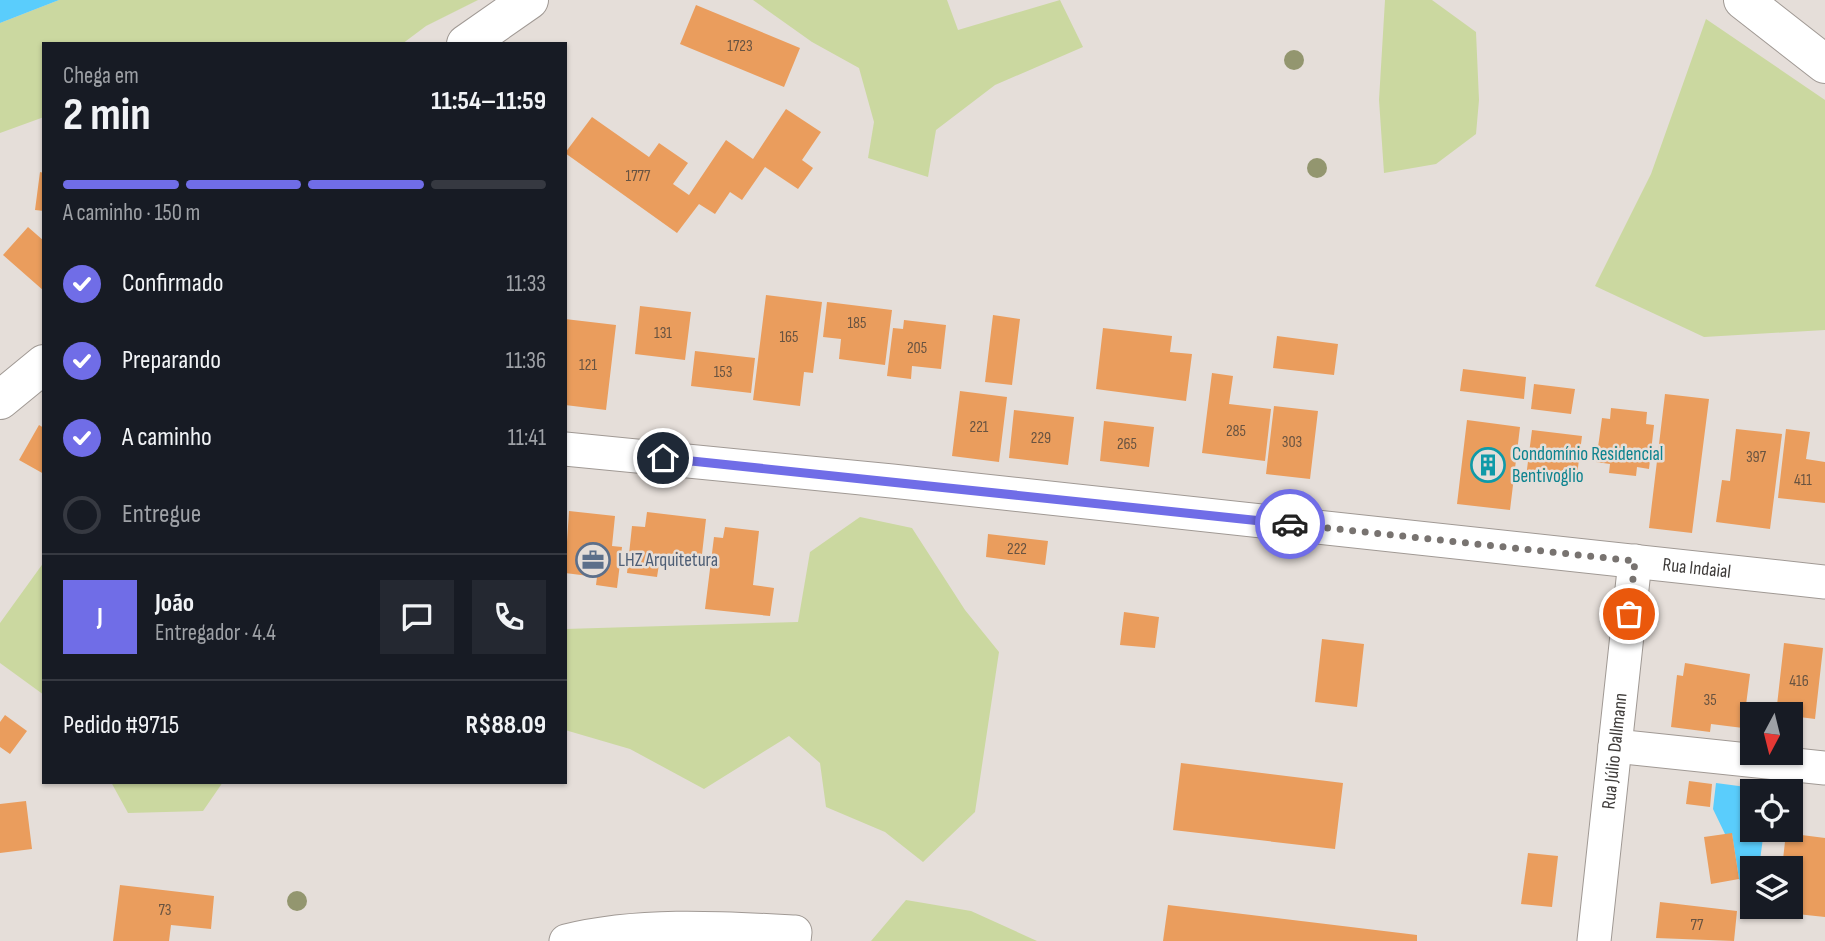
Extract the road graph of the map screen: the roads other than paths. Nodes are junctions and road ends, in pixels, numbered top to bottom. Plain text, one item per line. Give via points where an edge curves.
1 (529, 0) edge
2 (1743, 0) edge
3 (469, 42) edge
4 (1825, 64) edge
5 (42, 366) edge
6 (0, 400) edge
7 (567, 449) edge
8 (1635, 561) junction
9 (1825, 582) edge
10 (1615, 746) junction
11 (1825, 768) edge
12 (566, 941) edge
13 (794, 941) edge
14 (1594, 941) edge

1 - 3 street
2 - 4 street
5 - 6 street
7 - 8 street, Rua Indaial
8 - 9 street, Rua Indaial
8 - 10 street, Rua Júlio Dallmann
10 - 11 street
10 - 14 street, Rua Júlio Dallmann
12 - 13 street via 607,932 727,930 795,932

